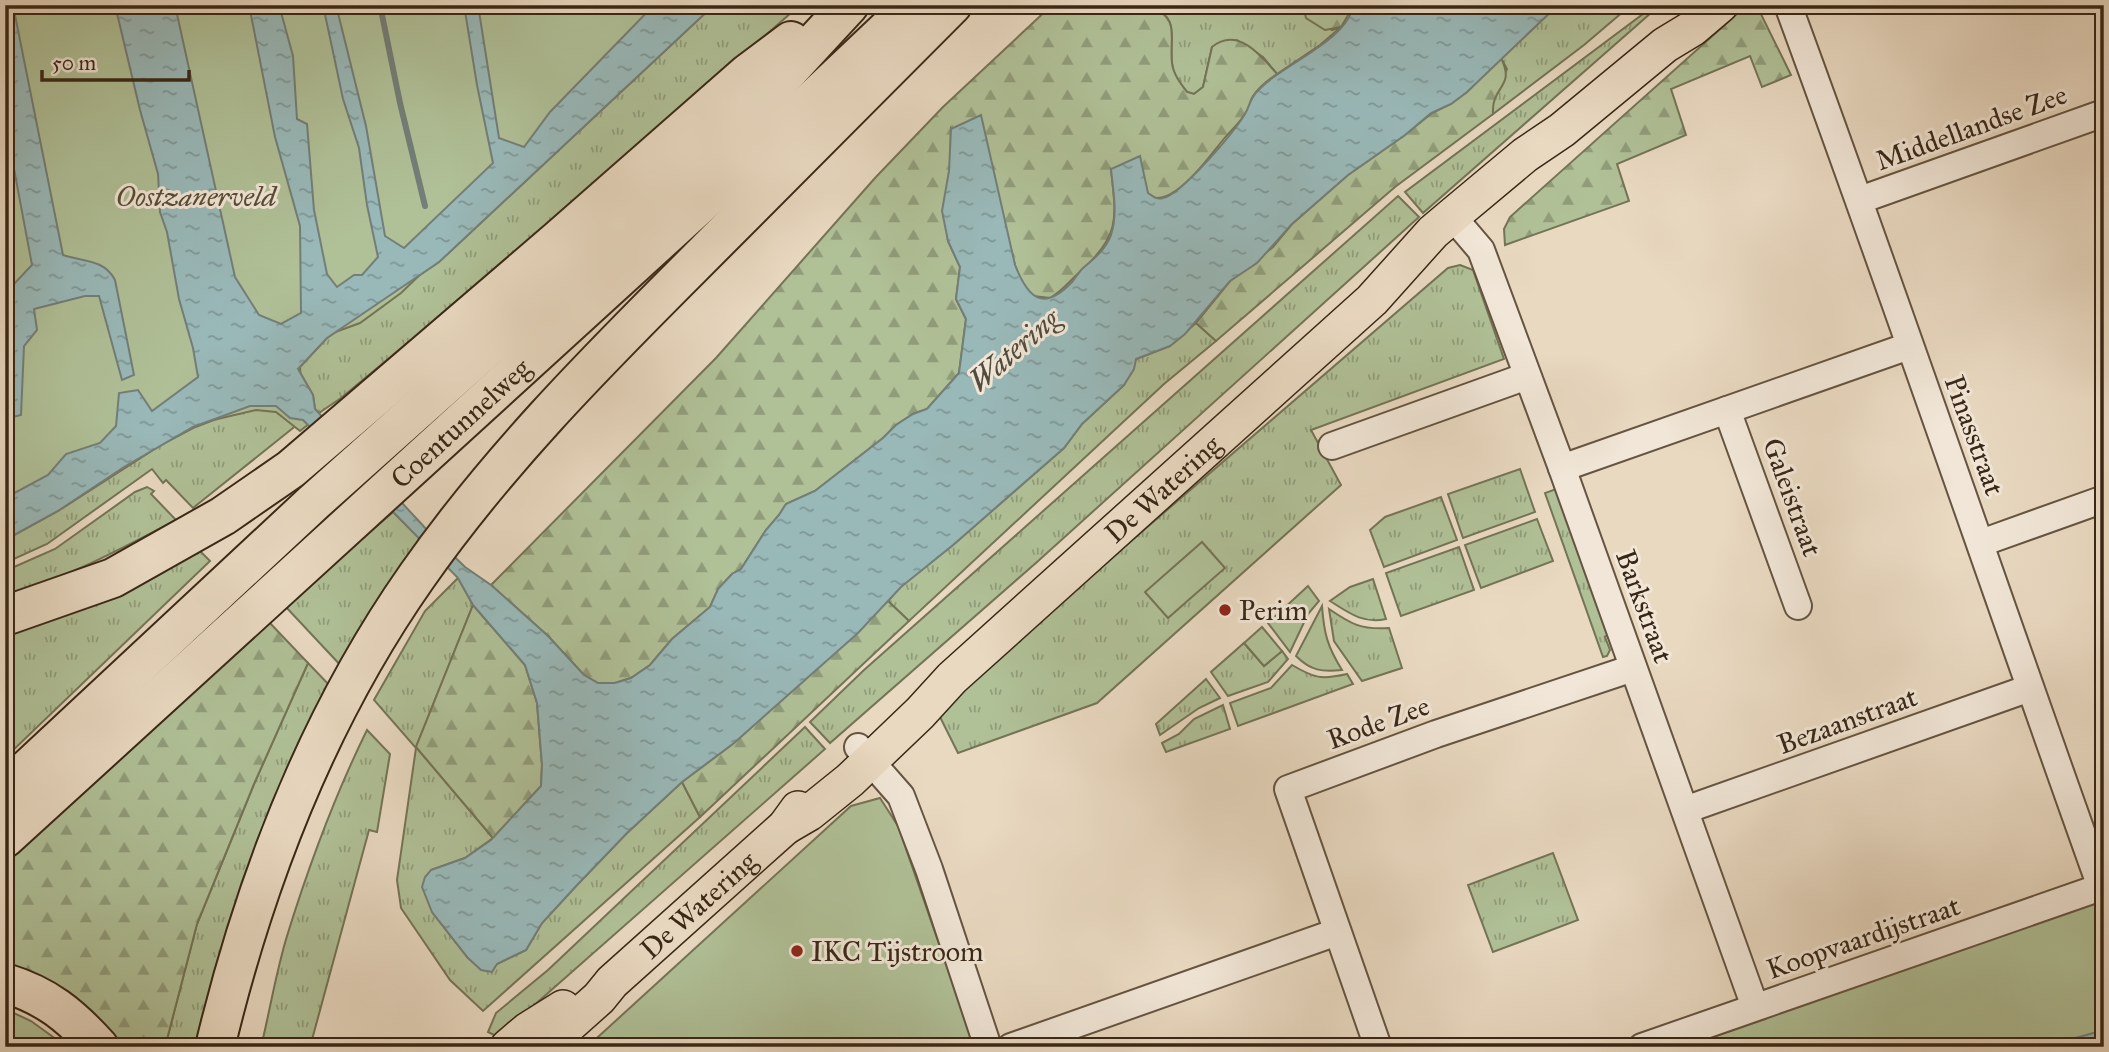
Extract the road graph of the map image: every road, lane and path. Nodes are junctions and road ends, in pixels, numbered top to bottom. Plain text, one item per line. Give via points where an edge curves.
1 (839, 5) edge
2 (849, 5) edge
3 (913, 5) edge
4 (952, 5) edge
5 (1699, 5) edge
6 (1720, 5) edge
7 (1788, 5) edge
8 (1665, 45) junction
9 (2104, 113) edge
10 (1860, 200) junction
11 (1458, 225) junction
12 (1909, 346) junction
13 (1527, 376) junction
14 (1727, 410) junction
15 (1332, 446) dead end
16 (1562, 468) junction
17 (2104, 499) edge
18 (1981, 543) junction
19 (1798, 606) dead end
20 (5, 616) edge
21 (1633, 668) junction
22 (2030, 688) junction
23 (865, 753) junction
24 (5, 790) edge
25 (1685, 810) junction
26 (5, 838) edge
27 (2103, 887) edge
28 (1337, 932) junction
29 (612, 982) junction
30 (5, 983) edge
31 (1755, 1007) junction
32 (99, 1047) edge
33 (215, 1047) edge
34 (508, 1047) edge
35 (544, 1047) edge
36 (988, 1047) edge
37 (1011, 1047) edge
38 (1378, 1047) edge
39 (1642, 1047) edge

1 - 20 highway via 747,74 291,469 223,516 113,578
2 - 24 highway, Coentunnelweg via 765,96 314,502
3 - 26 highway, Coentunnelweg
4 - 33 highway via 527,436 415,578 376,638 297,792 267,869
5 - 8 main road, De Watering
6 - 8 main road, De Watering
7 - 10 street, Pinasstraat
8 - 11 main road, De Watering via 1562,130 1536,162
9 - 10 street, Middellandse Zee
10 - 12 street, Pinasstraat
11 - 13 street, Barkstraat via 1481,250
11 - 23 main road, De Watering via 1449,246 1372,300
12 - 14 street, Galeistraat
12 - 18 street, Pinasstraat
13 - 15 street
13 - 16 street, Barkstraat
14 - 16 street, Galeistraat
14 - 19 street, Galeistraat
16 - 21 street, Barkstraat
17 - 18 street
18 - 22 street, Pinasstraat
21 - 25 street, Barkstraat
21 - 28 street, Rode Zee via 1288,789
22 - 25 street, Bezaanstraat
22 - 27 street, Pinasstraat
23 - 29 main road, De Watering via 809,813 785,827
23 - 36 street via 901,796
25 - 31 street, Barkstraat
27 - 31 street, Koopvaardijstraat
28 - 37 street
28 - 38 street, Rode Zee
29 - 34 main road, De Watering via 558,1011
29 - 35 main road, De Watering
30 - 32 highway via 53,1004
31 - 39 street, Koopvaardijstraat

